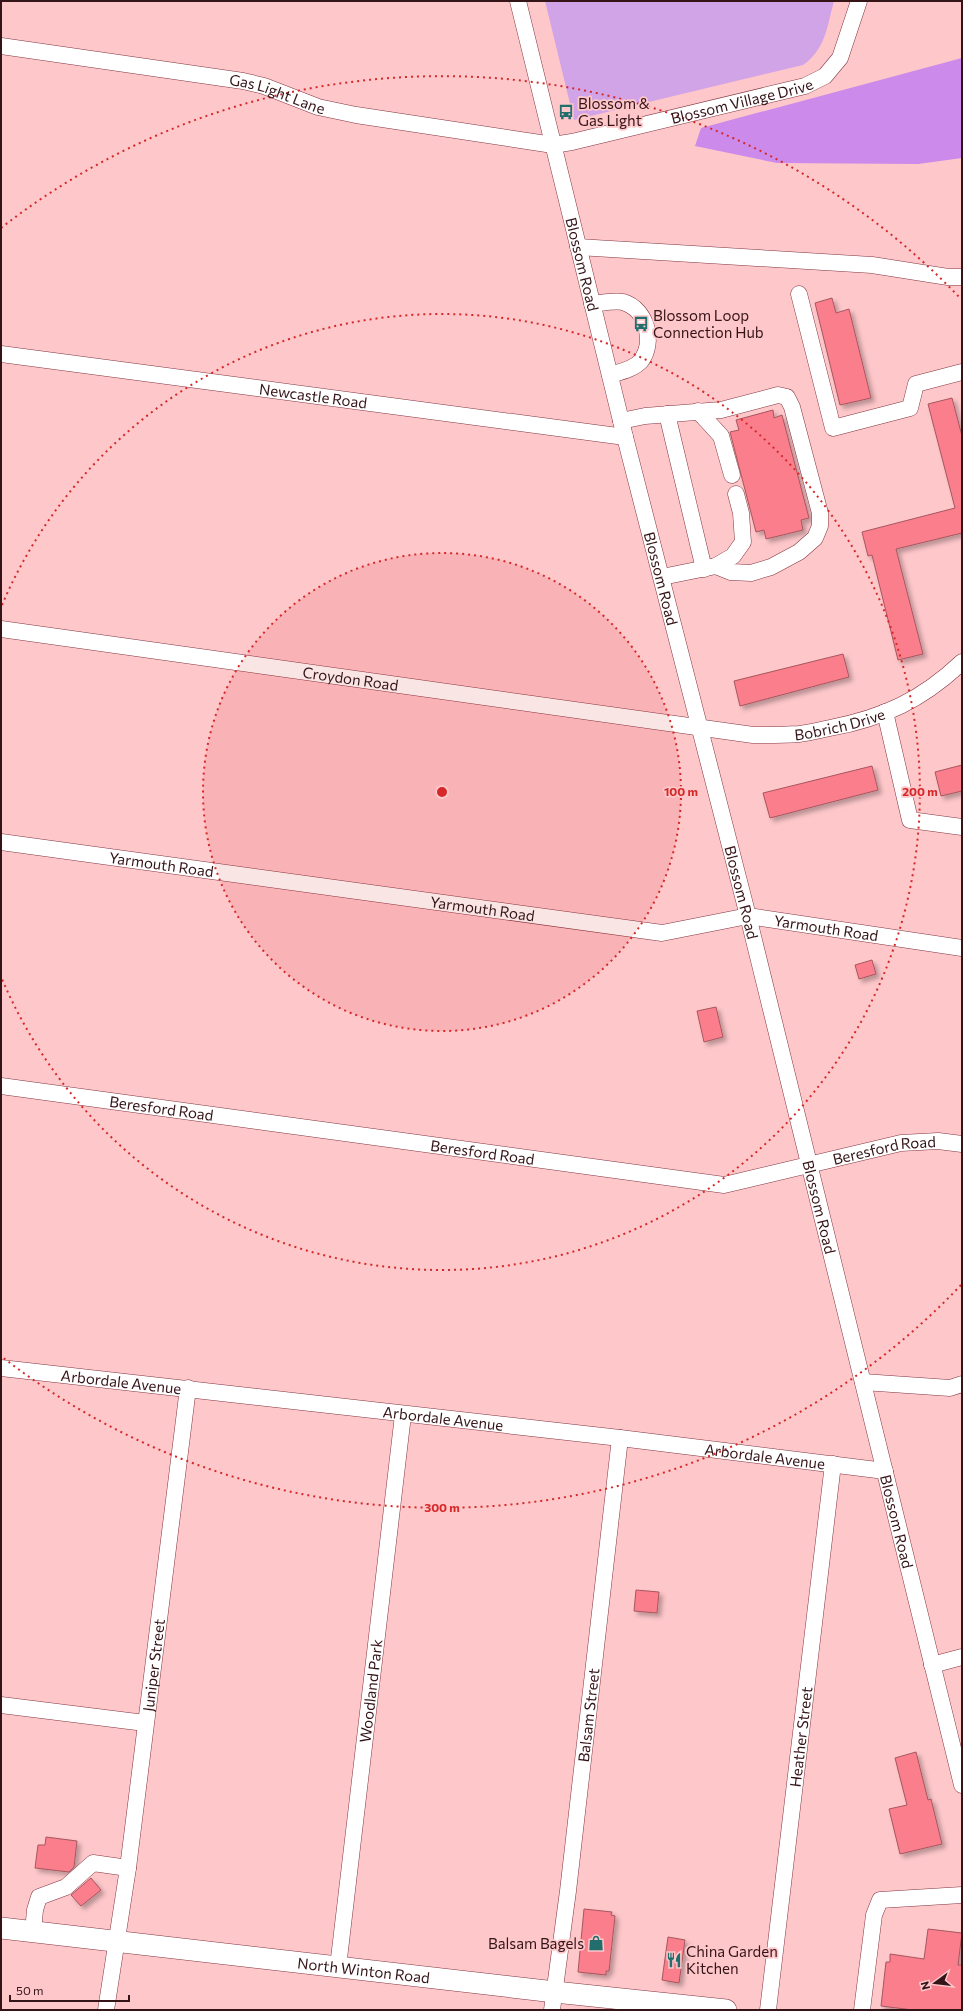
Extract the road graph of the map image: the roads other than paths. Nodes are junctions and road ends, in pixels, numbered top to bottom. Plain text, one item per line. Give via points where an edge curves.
1 (518, 1) edge
2 (859, 2) edge
3 (1, 46) edge
4 (553, 144) junction
5 (578, 247) junction
6 (962, 277) edge
7 (799, 294) dead end
8 (592, 304) junction
9 (1, 354) edge
10 (962, 372) edge
11 (610, 375) junction
12 (698, 411) junction
13 (667, 414) junction
14 (621, 421) junction
15 (625, 437) junction
16 (732, 475) dead end
17 (736, 494) dead end
18 (710, 567) junction
19 (662, 577) junction
20 (1, 630) edge
21 (962, 662) edge
22 (885, 712) junction
23 (701, 729) junction
24 (962, 827) edge
25 (1, 842) edge
26 (748, 916) junction
27 (962, 948) edge
28 (1, 1086) edge
29 (962, 1144) edge
30 (809, 1165) junction
31 (1, 1368) edge
32 (862, 1382) junction
33 (962, 1384) edge
34 (188, 1388) junction
35 (403, 1415) junction
36 (620, 1438) junction
37 (833, 1464) junction
38 (885, 1471) junction
39 (962, 1657) edge
40 (932, 1665) junction
41 (1, 1705) edge
42 (145, 1723) junction
43 (962, 1785) edge
44 (128, 1868) junction
45 (962, 1895) edge
46 (1, 1928) edge
47 (33, 1932) junction
48 (116, 1942) junction
49 (338, 1966) junction
50 (553, 2001) edge
51 (599, 2003) edge
52 (676, 2007) edge
53 (106, 2010) edge
54 (726, 2010) edge
55 (768, 2010) edge
56 (862, 2010) edge

1 - 4 street, Blossom Road
2 - 4 street, Blossom Village Drive via 840,58 826,76 805,86 572,142
3 - 4 street, Gas Light Lane via 243,81 264,86 318,107 356,115
4 - 5 street, Blossom Road
5 - 6 street via 872,265
5 - 8 street, Blossom Road
7 - 10 street via 833,428 910,408 916,384
8 - 11 street, Blossom Road
8 - 11 street via 623,302 636,310 645,322 648,336 646,350 640,361 630,369
9 - 15 street, Newcastle Road
11 - 14 street, Blossom Road
12 - 13 street
12 - 16 street via 721,436
12 - 18 street via 721,410 778,396 787,397 792,407 820,513 820,526 815,538 799,552 772,567 751,573
13 - 14 street
13 - 18 street
14 - 15 street, Blossom Road
15 - 19 street, Blossom Road
17 - 18 street via 741,513 743,542 732,556
18 - 19 street
19 - 23 street, Blossom Road
20 - 23 street, Croydon Road
21 - 22 street, Bobrich Drive via 932,688
22 - 23 street, Bobrich Drive via 846,725 801,734 753,735
22 - 24 street via 910,820
23 - 26 street, Blossom Road
25 - 26 street, Yarmouth Road via 662,933
26 - 27 street, Yarmouth Road
26 - 30 street, Blossom Road
28 - 30 street, Beresford Road via 724,1185
29 - 30 street, Beresford Road via 938,1141 908,1142
30 - 32 street, Blossom Road
31 - 34 street, Arbordale Avenue
32 - 33 street via 950,1388
32 - 38 street, Blossom Road
34 - 35 street, Arbordale Avenue
34 - 42 street, Juniper Street
35 - 36 street, Arbordale Avenue
35 - 49 street, Woodland Park
36 - 37 street, Arbordale Avenue
36 - 50 street, Balsam Street
37 - 38 street, Arbordale Avenue
37 - 55 street, Heather Street
38 - 40 street, Blossom Road
39 - 40 street
40 - 43 street, Blossom Road
41 - 42 street
42 - 44 street, Juniper Street
44 - 47 street via 93,1863 66,1887 39,1898
44 - 48 street, Juniper Street
45 - 56 street via 880,1900 874,1915
46 - 47 main road, North Winton Road
47 - 48 main road, North Winton Road
48 - 49 main road, North Winton Road
48 - 53 street, Juniper Street
49 - 50 main road, North Winton Road
50 - 51 main road, North Winton Road
51 - 52 main road, North Winton Road
52 - 54 main road, North Winton Road

